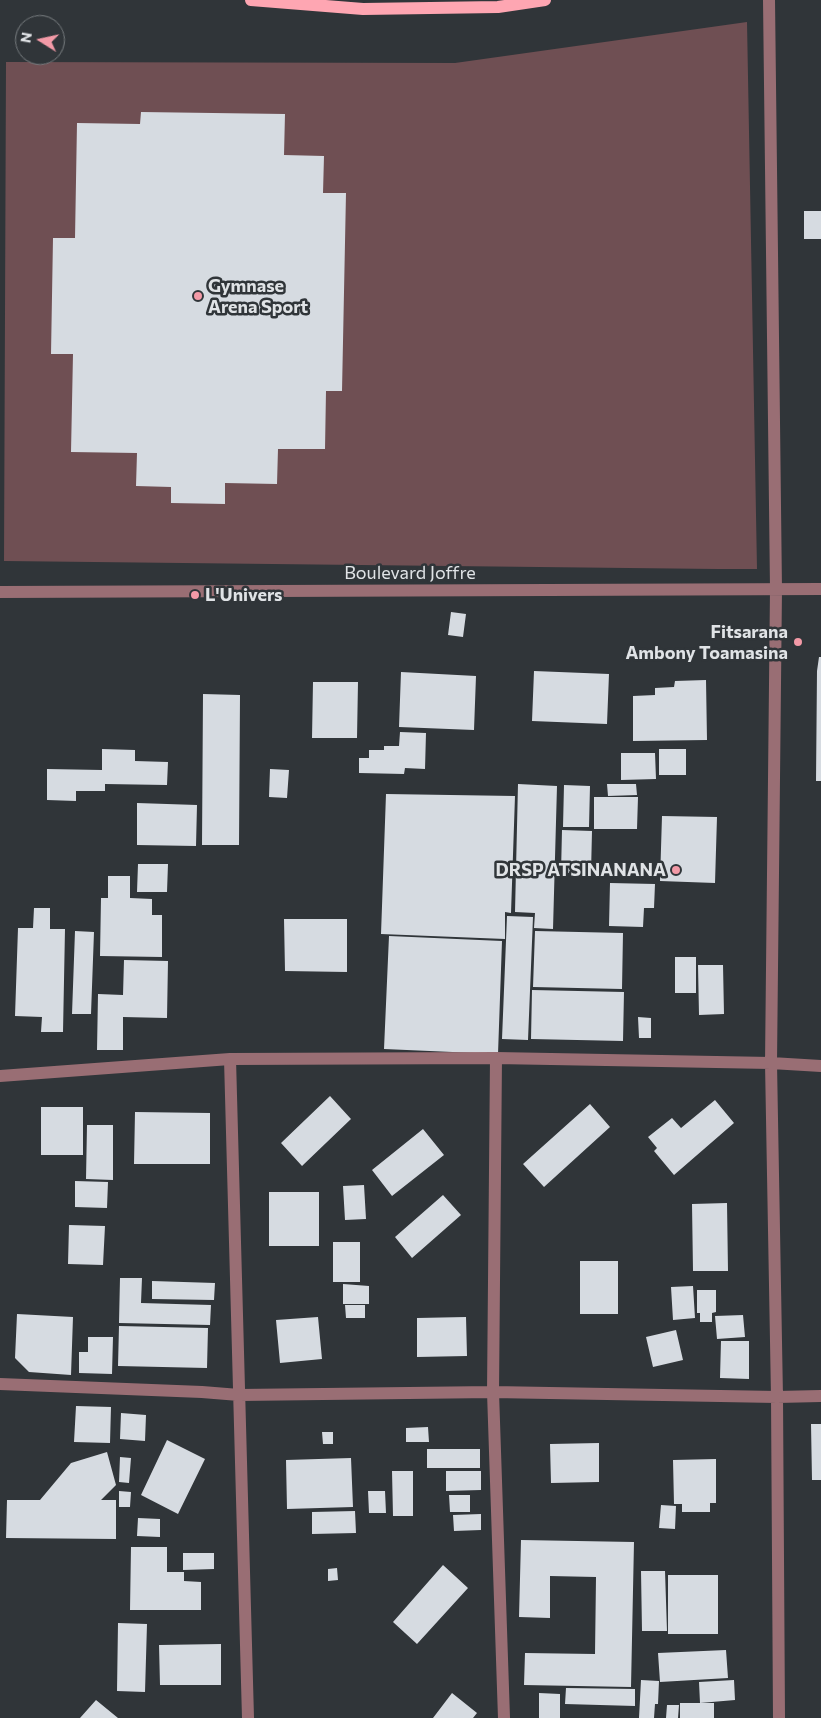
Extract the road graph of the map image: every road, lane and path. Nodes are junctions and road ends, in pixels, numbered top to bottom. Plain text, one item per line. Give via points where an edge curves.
1 (251, 0) edge
2 (545, 0) edge
3 (769, 0) edge
4 (776, 589) junction
5 (821, 589) edge
6 (0, 592) edge
7 (496, 1058) junction
8 (230, 1059) junction
9 (771, 1063) junction
10 (821, 1066) edge
11 (0, 1076) edge
12 (0, 1384) edge
13 (493, 1392) junction
14 (240, 1396) junction
15 (821, 1396) edge
16 (777, 1397) junction
17 (248, 1718) edge
18 (504, 1718) edge
19 (779, 1718) edge

1 - 2 main road via 363,9 498,6
3 - 4 street
4 - 5 street, Boulevard Joffre
4 - 6 street, Boulevard Joffre
4 - 9 street
7 - 8 street
7 - 9 street
7 - 13 street
8 - 11 street
8 - 14 street
9 - 10 street
9 - 16 street
12 - 14 street
13 - 14 street
13 - 16 street
13 - 18 street
14 - 17 street
15 - 16 street
16 - 19 street

